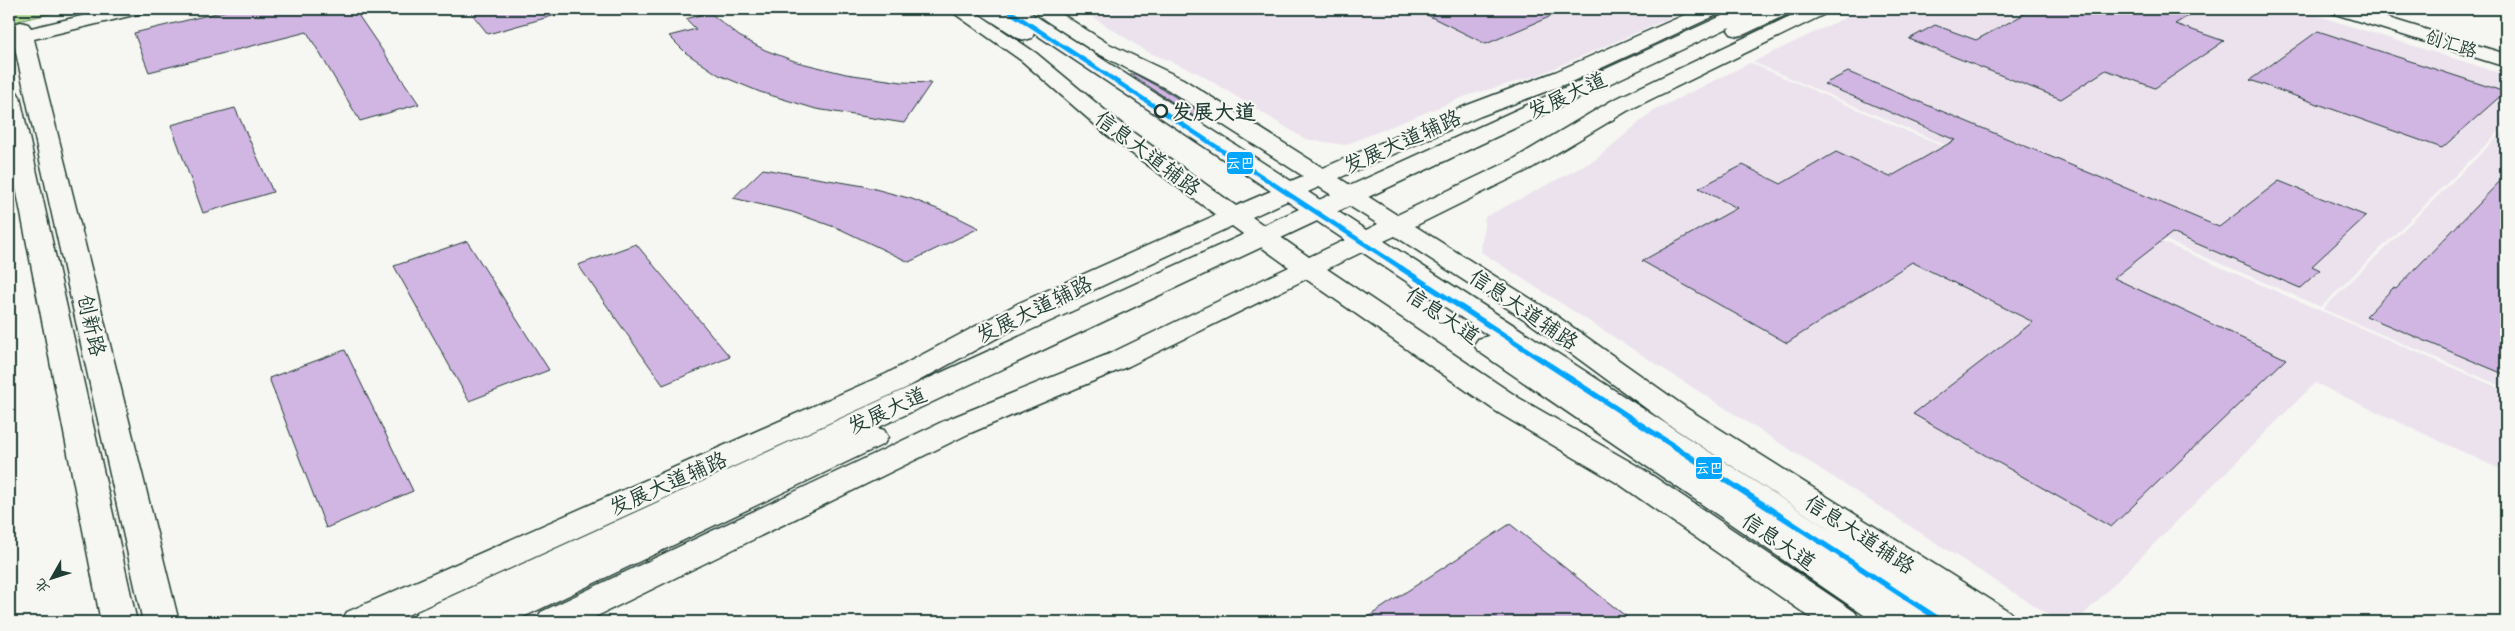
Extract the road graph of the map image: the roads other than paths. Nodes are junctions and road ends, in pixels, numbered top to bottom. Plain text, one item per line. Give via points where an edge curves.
1 (102, 9) edge
2 (135, 9) edge
3 (958, 9) edge
4 (986, 9) edge
5 (1012, 9) edge
6 (1042, 9) edge
7 (1714, 9) edge
8 (1753, 9) edge
9 (1783, 9) edge
10 (1820, 9) edge
11 (2339, 9) edge
12 (2365, 9) edge
13 (16, 33) edge
14 (2506, 52) edge
15 (2506, 60) edge
16 (9, 97) edge
17 (1321, 177) junction
18 (1280, 196) junction
19 (1357, 200) junction
20 (1235, 216) junction
21 (1316, 220) junction
22 (1396, 225) junction
23 (1270, 241) junction
24 (1354, 245) junction
25 (1308, 268) junction
26 (119, 622) edge
27 (161, 622) edge
28 (359, 622) edge
29 (429, 622) edge
30 (481, 622) edge
31 (552, 622) edge
32 (1843, 622) edge
33 (1900, 622) edge
34 (1944, 622) edge
35 (1998, 622) edge

1 - 13 street
2 - 13 street
3 - 20 street, 信息大道辅路 via 1029,57 1116,131
4 - 18 street, 信息大道
5 - 18 street, 信息大道
6 - 17 street, 信息大道辅路 via 1100,47 1175,84
7 - 17 street, 发展大道辅路 via 1563,77 1473,110
8 - 19 street, 发展大道
9 - 19 street, 发展大道
10 - 22 street via 1619,106 1522,164
11 - 15 street, 创汇路
12 - 14 street, 创汇路
13 - 27 street, 创新路
16 - 26 street, 创新路
17 - 18 street, 发展大道辅路
17 - 19 street, 信息大道辅路
18 - 20 street, 发展大道辅路
18 - 21 street, 信息大道
19 - 21 street, 发展大道
19 - 22 street, 信息大道辅路
20 - 23 street, 信息大道辅路
20 - 28 street, 发展大道辅路 via 1029,308 896,381
21 - 23 street, 发展大道
21 - 24 street, 信息大道
22 - 24 street
22 - 35 street, 信息大道辅路 via 1538,315 1677,416
23 - 25 street, 信息大道辅路
23 - 29 street, 发展大道
23 - 30 street, 发展大道
24 - 25 street
24 - 33 street, 信息大道
24 - 34 street, 信息大道
25 - 31 street via 1119,360 957,427
25 - 32 street, 信息大道辅路 via 1508,405 1630,476

